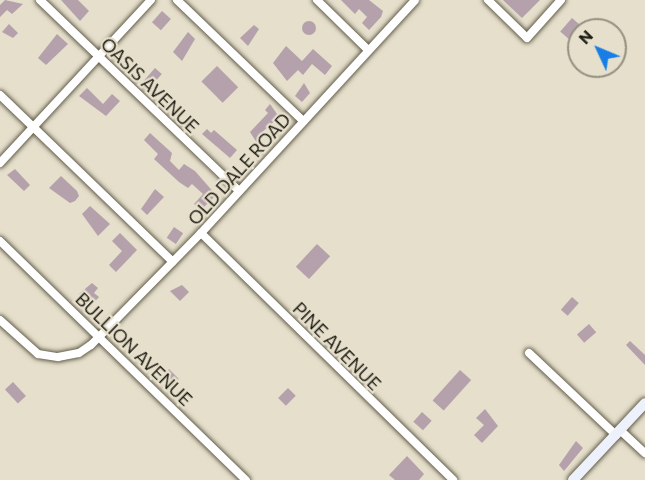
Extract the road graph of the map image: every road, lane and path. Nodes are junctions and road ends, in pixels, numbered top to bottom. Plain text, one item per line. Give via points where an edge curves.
1 (40, 0) edge
2 (151, 0) edge
3 (177, 0) edge
4 (316, 0) edge
5 (415, 0) edge
6 (488, 0) edge
7 (561, 0) edge
8 (368, 50) junction
9 (98, 56) junction
10 (0, 95) edge
11 (303, 121) junction
12 (33, 126) junction
13 (0, 163) edge
14 (239, 191) junction
15 (201, 232) junction
16 (0, 241) edge
17 (173, 262) junction
18 (0, 320) edge
19 (101, 336) junction
20 (529, 353) dead end
21 (645, 403) edge
22 (618, 432) junction
23 (645, 453) edge
24 (246, 480) edge
25 (453, 480) edge
26 (573, 480) edge

1 - 9 street, OASIS AVENUE
2 - 9 street
3 - 11 street
4 - 8 street
5 - 8 street, OLD DALE ROAD
6 - 7 street via 527,38
8 - 11 street, OLD DALE ROAD
9 - 12 street
9 - 14 street, OASIS AVENUE
10 - 12 street
11 - 14 street, OLD DALE ROAD
12 - 13 street
12 - 17 street
14 - 15 street, OLD DALE ROAD
15 - 17 street, OLD DALE ROAD
15 - 25 street, PINE AVENUE
16 - 19 street, BULLION AVENUE
17 - 19 street, OLD DALE ROAD
18 - 19 street, OLD DALE ROAD via 38,354 58,357 79,353
19 - 24 street, BULLION AVENUE
20 - 22 street
21 - 22 street
22 - 23 street
22 - 26 street

